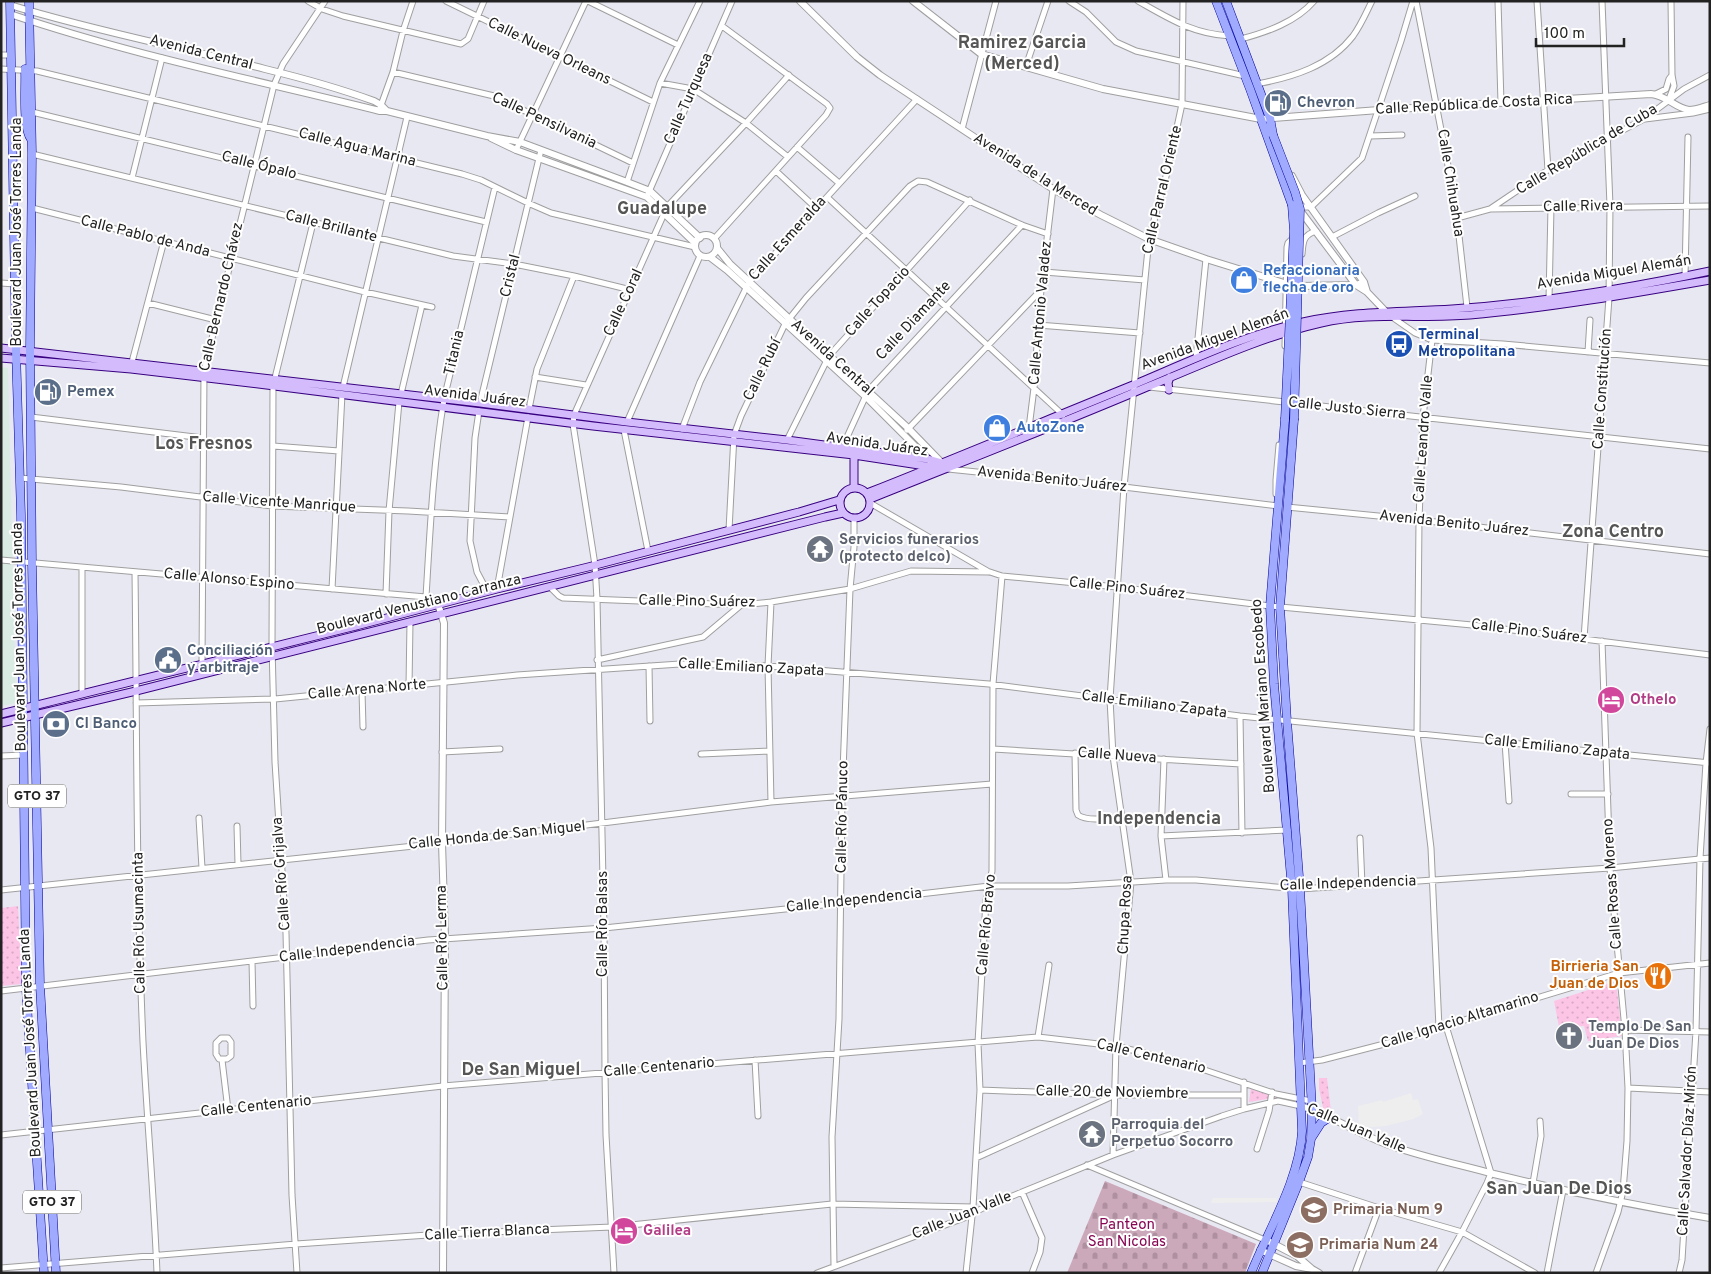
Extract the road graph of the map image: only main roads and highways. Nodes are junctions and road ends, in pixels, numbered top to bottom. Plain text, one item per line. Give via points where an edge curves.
1 (29, 1) edge
2 (1216, 1) edge
3 (1226, 1) edge
4 (10, 3) edge
5 (28, 69) junction
6 (32, 141) junction
7 (1710, 271) edge
8 (1710, 280) edge
9 (1609, 294) junction
10 (1389, 315) junction
11 (1285, 330) junction
12 (1, 348) edge
13 (16, 350) junction
14 (30, 350) junction
15 (1, 358) edge
16 (16, 359) junction
17 (30, 360) junction
18 (203, 375) junction
19 (1170, 377) junction
20 (342, 390) junction
21 (1170, 390) road end
22 (1064, 417) junction
23 (625, 426) junction
24 (734, 438) junction
25 (854, 455) junction
26 (943, 466) junction
27 (935, 470) junction
28 (854, 487) junction
29 (869, 499) junction
30 (839, 500) junction
31 (843, 513) junction
32 (36, 705) junction
33 (23, 708) junction
34 (1, 714) edge
35 (36, 714) junction
36 (22, 718) junction
37 (1, 723) edge
38 (1296, 889) junction
39 (1330, 1117) road end
40 (1311, 1139) junction
41 (44, 1269) edge
42 (56, 1269) edge
43 (1251, 1273) edge
44 (1262, 1273) edge

1 - 5 main road, Boulevard Juan José Torres Landa / GTO 37
2 - 38 main road, Boulevard Mariano Escobedo, bridge via 1292,205 1294,231 1284,416 1270,606 1277,719
3 - 38 main road, Boulevard Mariano Escobedo, bridge via 1300,209 1295,418 1280,607
4 - 13 main road, Boulevard Juan José Torres Landa / GTO 37
5 - 6 main road, Boulevard Juan José Torres Landa / GTO 37
5 - 6 main road via 27,130
6 - 14 main road, Boulevard Juan José Torres Landa / GTO 37
7 - 9 main road, Avenida Miguel Alemán
8 - 9 main road, Avenida Miguel Alemán
9 - 10 main road, Avenida Miguel Alemán
9 - 10 main road, Avenida Miguel Alemán via 1470,315
10 - 11 main road, Avenida Miguel Alemán
11 - 19 main road, Avenida Miguel Alemán
11 - 22 main road, Avenida Miguel Alemán via 1196,358
12 - 13 main road, Avenida Juárez
13 - 14 main road, Avenida Juárez
13 - 16 main road, Boulevard Juan José Torres Landa / GTO 37
14 - 17 main road, Boulevard Juan José Torres Landa / GTO 37
14 - 18 main road, Avenida Juárez via 132,362
15 - 16 main road, Avenida Juárez
16 - 17 main road, Avenida Juárez
16 - 33 main road, Boulevard Juan José Torres Landa / GTO 37
17 - 18 main road, Avenida Juárez
17 - 32 main road, Boulevard Juan José Torres Landa / GTO 37
18 - 20 main road, Avenida Juárez
19 - 21 main road
19 - 22 main road, Avenida Miguel Alemán
20 - 23 main road, Avenida Juárez via 529,409
20 - 23 main road, Avenida Juárez via 398,402 573,424
22 - 26 main road, Avenida Miguel Alemán via 1030,427
22 - 26 main road, Avenida Miguel Alemán via 1028,436
23 - 24 main road, Avenida Juárez
23 - 24 main road, Avenida Juárez via 682,429
24 - 25 main road, Avenida Juárez
24 - 26 main road, Avenida Juárez via 787,440 928,459
25 - 27 main road, Avenida Juárez
25 - 28 main road
26 - 27 main road, Avenida Miguel Alemán
27 - 29 main road, Avenida Miguel Alemán
28 - 29 main road via 862,489
28 - 30 main road via 844,491
29 - 31 main road via 869,508 863,516 854,518
30 - 31 main road
30 - 32 main road, Boulevard Venustiano Carranza via 595,566
31 - 35 main road, Boulevard Venustiano Carranza
32 - 33 main road, Boulevard Venustiano Carranza
32 - 35 main road, Boulevard Juan José Torres Landa / GTO 37
33 - 34 main road, Boulevard Venustiano Carranza
33 - 36 main road, Boulevard Juan José Torres Landa / GTO 37
35 - 36 main road, Boulevard Venustiano Carranza
35 - 42 main road, Boulevard Juan José Torres Landa / GTO 37 via 40,985
36 - 37 main road, Boulevard Venustiano Carranza
36 - 41 main road, Boulevard Juan José Torres Landa / GTO 37 via 26,988
38 - 40 main road, Boulevard Mariano Escobedo via 1309,1063
38 - 43 main road, Boulevard Mariano Escobedo via 1302,1142 1297,1163
39 - 40 main road via 1321,1123
40 - 44 main road, Boulevard Mariano Escobedo via 1299,1182

